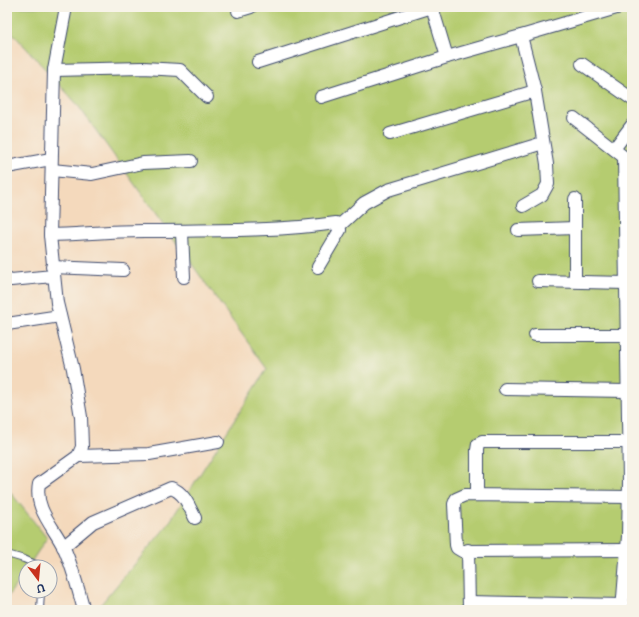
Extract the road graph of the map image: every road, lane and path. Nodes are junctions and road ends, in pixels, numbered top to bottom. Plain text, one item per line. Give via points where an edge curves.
1 (66, 7) edge
2 (251, 7) edge
3 (432, 7) edge
4 (620, 7) edge
5 (238, 11) dead end
6 (521, 36) junction
7 (447, 57) junction
8 (258, 62) dead end
9 (582, 64) dead end
10 (54, 70) junction
11 (536, 91) junction
12 (207, 97) dead end
13 (321, 98) dead end
14 (632, 99) edge
15 (574, 118) dead end
16 (632, 125) edge
17 (390, 134) dead end
18 (543, 143) junction
19 (614, 149) junction
20 (628, 160) edge
21 (191, 161) dead end
22 (52, 165) junction
23 (7, 168) edge
24 (575, 199) dead end
25 (524, 206) dead end
26 (339, 226) junction
27 (629, 226) edge
28 (575, 228) junction
29 (518, 230) dead end
30 (182, 232) junction
31 (50, 235) junction
32 (318, 267) dead end
33 (123, 270) dead end
34 (53, 272) junction
35 (184, 277) dead end
36 (7, 278) edge
37 (628, 279) edge
38 (538, 281) dead end
39 (575, 282) junction
40 (60, 316) junction
41 (629, 319) edge
42 (7, 324) edge
43 (535, 335) dead end
44 (627, 335) junction
45 (630, 373) edge
46 (505, 389) dead end
47 (627, 391) junction
48 (630, 427) edge
49 (218, 442) dead end
50 (628, 442) junction
51 (78, 456) junction
52 (630, 482) edge
53 (477, 495) junction
54 (629, 497) junction
55 (196, 518) dead end
56 (630, 536) edge
57 (63, 547) junction
58 (468, 550) junction
59 (627, 550) junction
60 (7, 554) edge
61 (24, 559) edge
62 (628, 588) edge
63 (41, 599) edge
64 (469, 606) edge
65 (622, 608) edge
66 (40, 610) edge
67 (84, 610) edge

1 - 10 street
2 - 5 street
3 - 7 street
3 - 8 street
4 - 6 street
6 - 7 street
6 - 11 street
7 - 13 street
9 - 14 street
10 - 12 street via 175,69 180,70
10 - 22 street
11 - 17 street
11 - 18 street
15 - 19 street
16 - 19 street
18 - 25 street via 548,184 542,195
18 - 26 street via 388,190 364,203
19 - 20 street
20 - 27 street
21 - 22 street via 143,163 92,174
22 - 23 street
22 - 31 street
24 - 28 street
26 - 30 street via 336,223 307,227
26 - 32 street via 338,236
27 - 37 street
28 - 29 street
28 - 39 street
30 - 31 street
30 - 35 street
31 - 34 street
33 - 34 street
34 - 36 street via 11,280
34 - 40 street
37 - 39 street
37 - 41 street
38 - 39 street
40 - 42 street
40 - 51 street via 73,369 81,418 82,447
41 - 44 street
43 - 44 street
44 - 45 street
45 - 47 street
46 - 47 street
47 - 48 street
48 - 50 street
49 - 51 street via 149,454
50 - 52 street
50 - 53 street via 482,442 478,444 477,450
51 - 57 street via 39,484 37,495 41,510
52 - 54 street
53 - 54 street
53 - 58 street via 460,497 454,504 457,548
54 - 56 street
55 - 57 street via 183,495 172,488 93,522
56 - 59 street
57 - 67 street
58 - 59 street
58 - 64 street
59 - 62 street
60 - 61 lane
62 - 65 street
63 - 66 lane
64 - 65 street

